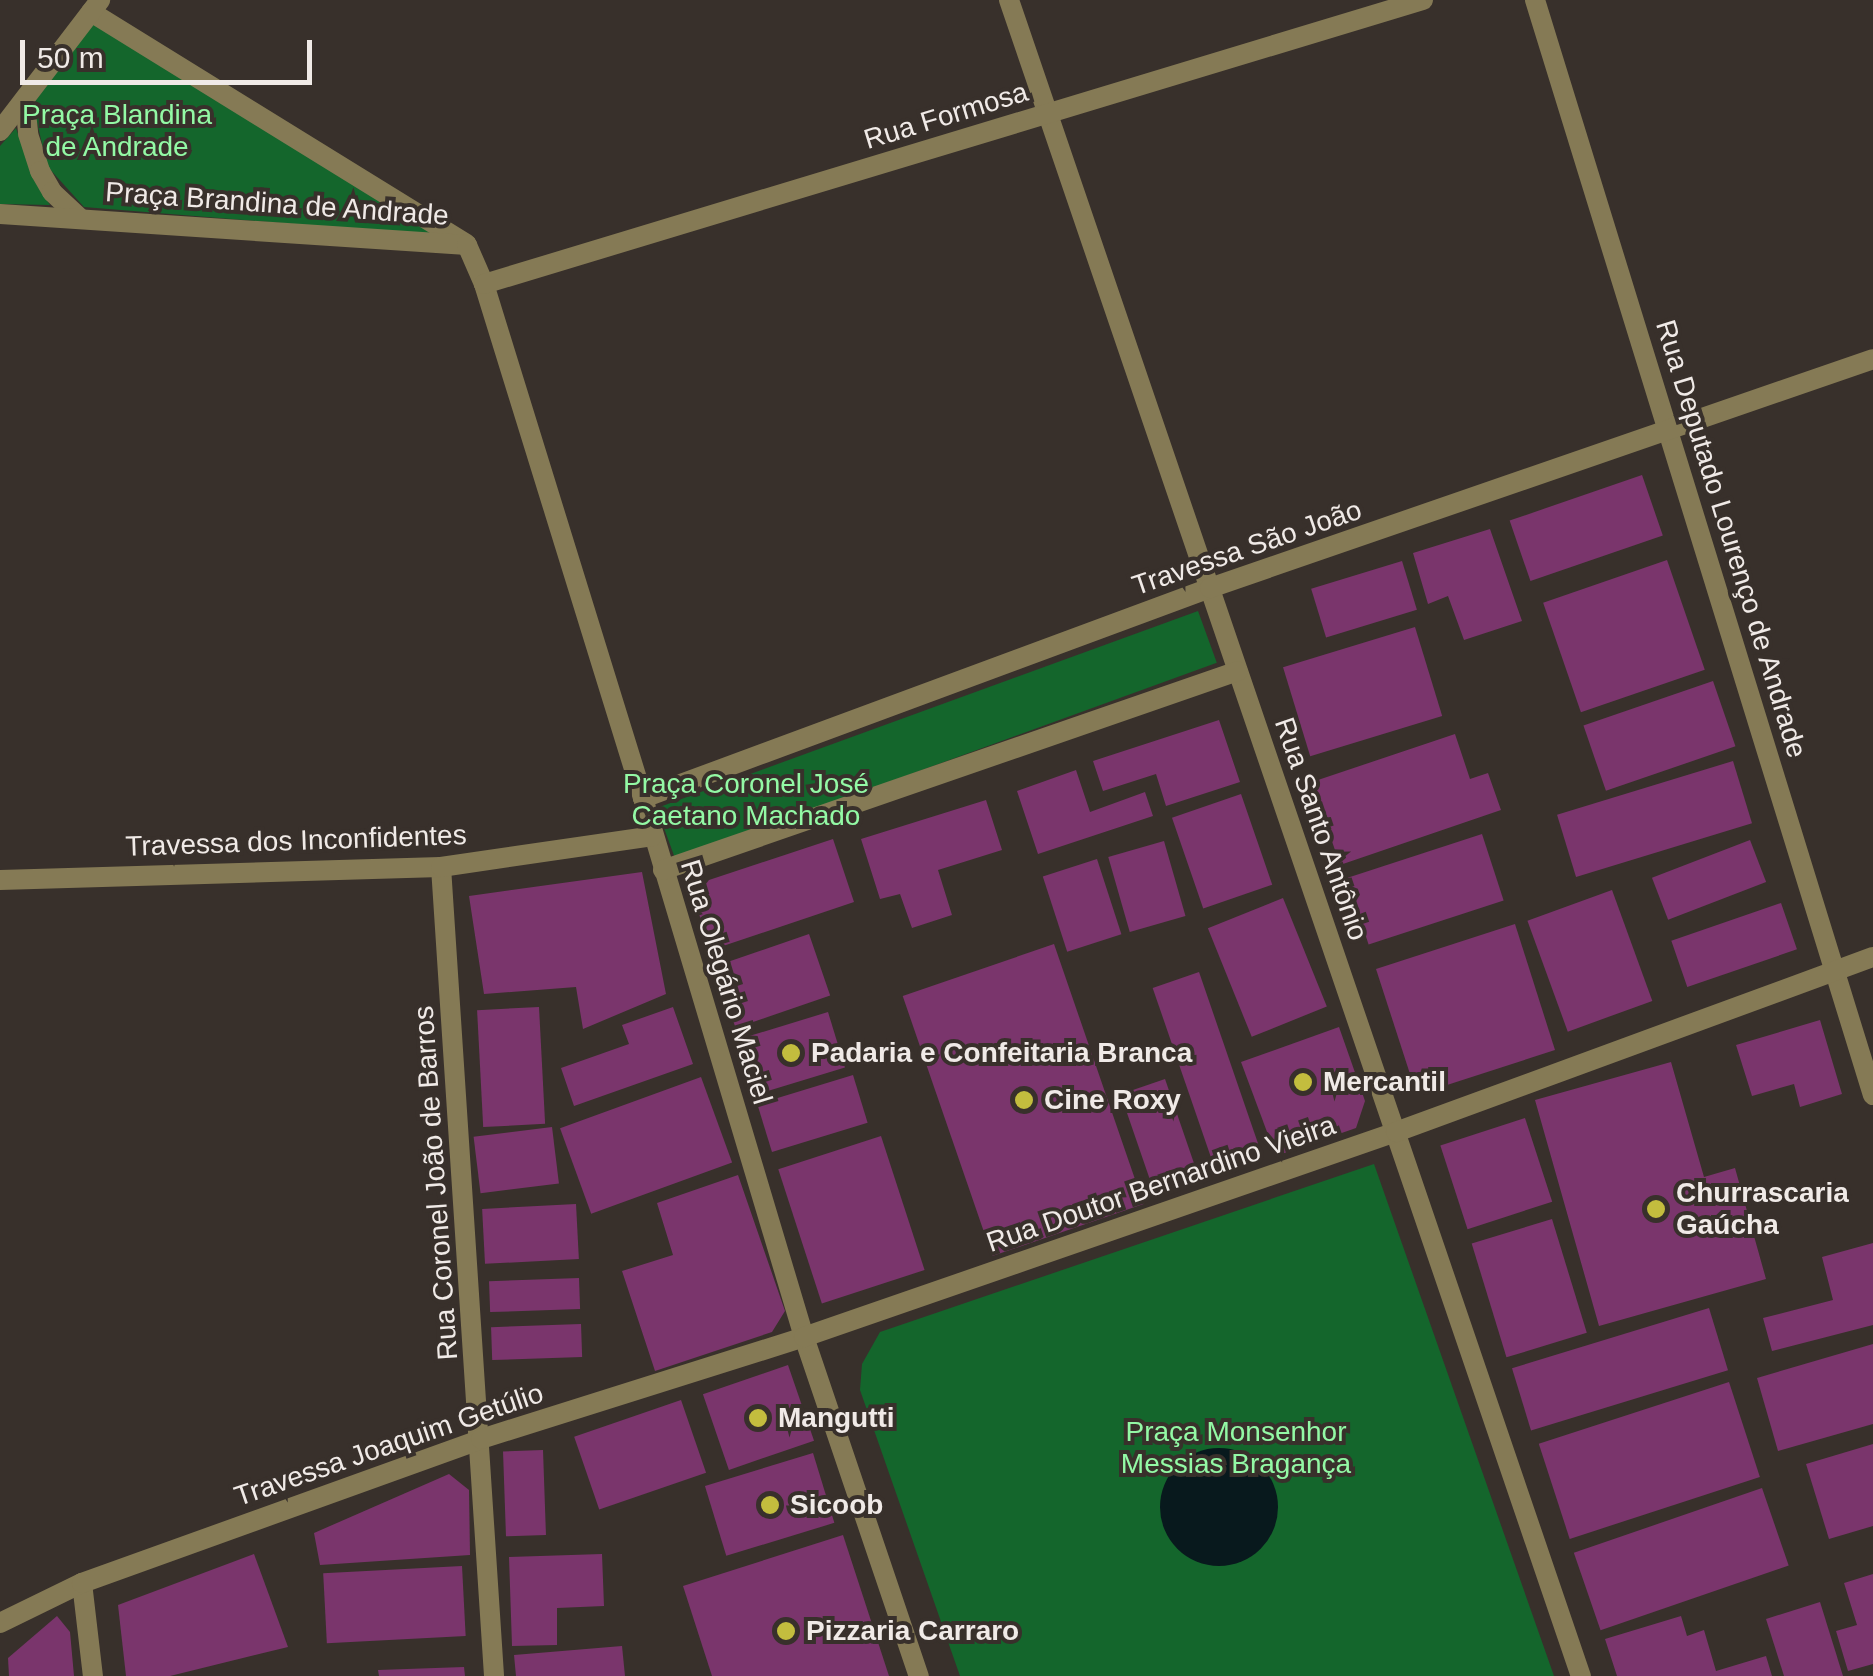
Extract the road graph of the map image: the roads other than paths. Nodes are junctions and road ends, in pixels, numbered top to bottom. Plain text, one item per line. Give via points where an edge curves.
1 (1009, 0) edge
2 (1423, 0) edge
3 (1535, 0) edge
4 (96, 6) edge
5 (24, 103) junction
6 (1049, 114) junction
7 (0, 131) edge
8 (0, 214) edge
9 (79, 217) junction
10 (468, 245) junction
11 (484, 284) junction
12 (1873, 359) edge
13 (1669, 431) junction
14 (1210, 588) junction
15 (1238, 671) junction
16 (643, 798) junction
17 (653, 836) junction
18 (441, 866) junction
19 (663, 870) junction
20 (0, 880) edge
21 (1873, 956) edge
22 (1835, 968) junction
23 (1873, 1095) edge
24 (1396, 1132) junction
25 (804, 1337) junction
26 (481, 1439) junction
27 (82, 1582) junction
28 (0, 1623) edge
29 (93, 1676) edge
30 (494, 1676) edge
31 (919, 1676) edge
32 (1581, 1676) edge

1 - 6 street, Rua Santo Antônio
2 - 6 street, Rua Formosa
3 - 13 street, Rua Deputado Lourenço de Andrade
4 - 5 street
4 - 10 street, Praça Brandina de Andrade
5 - 7 street
5 - 9 street via 40,171
6 - 11 street, Rua Formosa
6 - 14 street, Rua Santo Antônio
8 - 9 street, Praça Brandina de Andrade
9 - 10 street, Praça Brandina de Andrade
10 - 11 street, Rua Olegário Maciel
11 - 16 street, Rua Olegário Maciel
12 - 13 street, Travessa São João
13 - 14 street, Travessa São João
13 - 22 street, Rua Deputado Lourenço de Andrade
14 - 15 street, Rua Santo Antônio
14 - 16 street, Travessa São João
15 - 19 street
15 - 24 street, Rua Santo Antônio
16 - 17 street, Rua Olegário Maciel
17 - 18 street, Travessa dos Inconfidentes
17 - 19 street, Rua Olegário Maciel
18 - 20 street, Travessa dos Inconfidentes
18 - 26 street, Rua Coronel João de Barros
19 - 25 street, Rua Olegário Maciel
21 - 22 street, Rua Doutor Bernardino Vieira
22 - 23 street, Rua Deputado Lourenço de Andrade
22 - 24 street, Rua Doutor Bernardino Vieira
24 - 25 street, Rua Doutor Bernardino Vieira
24 - 32 street, Rua Santo Antônio
25 - 26 street, Travessa Joaquim Getúlio
25 - 31 street, Rua Olegário Maciel
26 - 27 street, Travessa Joaquim Getúlio
26 - 30 street, Rua Coronel João de Barros
27 - 28 street, Travessa Joaquim Getúlio
27 - 29 street

